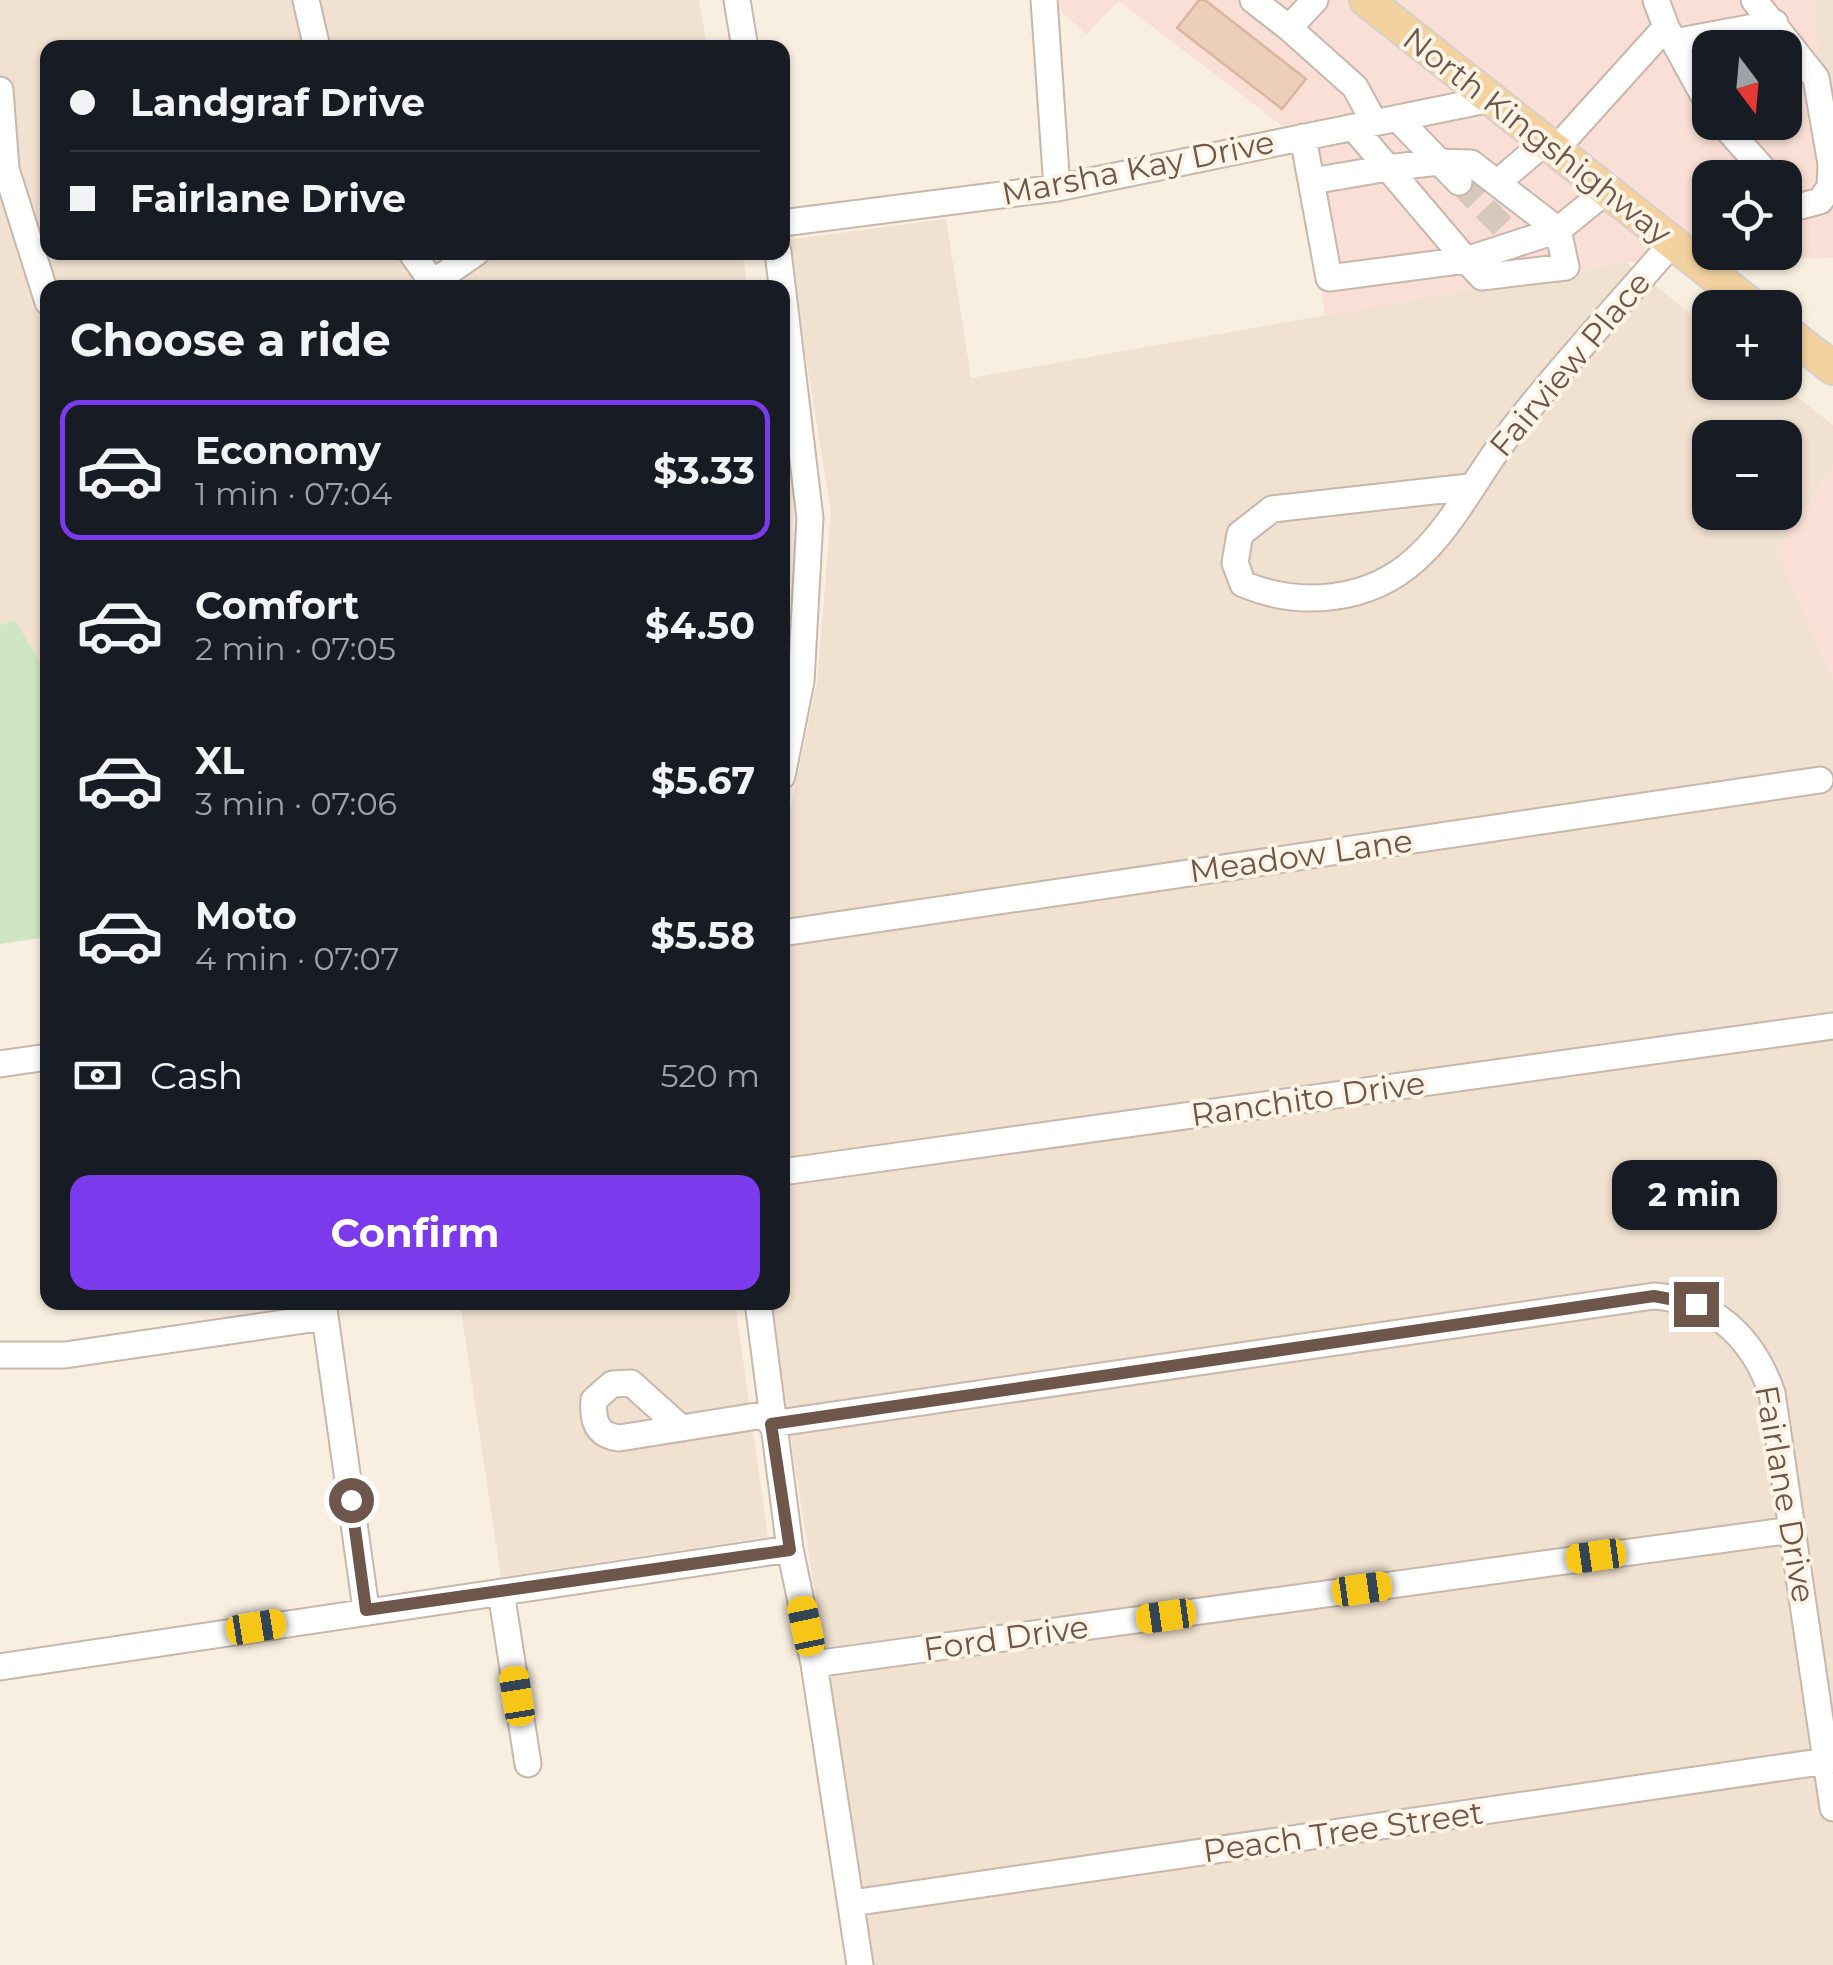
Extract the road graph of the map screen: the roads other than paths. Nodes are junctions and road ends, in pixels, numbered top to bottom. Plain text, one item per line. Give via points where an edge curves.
1 (306, 0) edge
2 (737, 0) edge
3 (1044, 0) edge
4 (1253, 0) edge
5 (1315, 0) edge
6 (1366, 0) edge
7 (1656, 0) edge
8 (1754, 0) edge
9 (1775, 23) junction
10 (1289, 28) junction
11 (1670, 34) junction
12 (315, 40) edge
13 (744, 40) edge
14 (1692, 74) edge
15 (0, 90) edge
16 (1490, 99) junction
17 (1375, 122) junction
18 (1304, 136) junction
19 (1737, 140) edge
20 (1550, 146) junction
21 (1755, 160) edge
22 (1438, 162) junction
23 (1388, 168) junction
24 (1312, 181) junction
25 (1459, 182) tunnel mouth
26 (1498, 183) junction
27 (1057, 188) junction
28 (1606, 191) junction
29 (1802, 206) edge
30 (790, 222) edge
31 (1558, 230) junction
32 (1672, 243) junction
33 (465, 260) edge
34 (1466, 260) junction
35 (41, 280) edge
36 (436, 280) edge
37 (1732, 290) edge
38 (1802, 344) edge
39 (790, 352) edge
40 (1833, 368) edge
41 (1470, 487) junction
42 (790, 736) edge
43 (1820, 780) dead end
44 (790, 932) edge
45 (1833, 1026) edge
46 (40, 1058) edge
47 (0, 1064) edge
48 (790, 1171) edge
49 (324, 1310) edge
50 (759, 1310) edge
51 (0, 1355) edge
52 (771, 1419) junction
53 (680, 1428) dead end
54 (1792, 1530) junction
55 (790, 1550) junction
56 (501, 1592) junction
57 (366, 1610) junction
58 (814, 1664) junction
59 (0, 1667) edge
60 (1830, 1760) edge
61 (528, 1764) dead end
62 (1833, 1808) edge
63 (852, 1903) junction
64 (860, 1965) edge

1 - 12 street
2 - 13 street
3 - 27 street
4 - 10 street
5 - 10 street
6 - 16 main road, North Kingshighway
7 - 11 street
8 - 9 street
9 - 11 street
9 - 29 street via 1816,78 1831,164 1830,187 1820,201
10 - 17 street via 1354,87
11 - 14 street
11 - 20 street
15 - 35 street via 6,169
16 - 17 street, Marsha Kay Drive
16 - 20 main road, North Kingshighway
17 - 18 street, Marsha Kay Drive
17 - 22 street
17 - 23 street
18 - 24 street
18 - 27 street, Marsha Kay Drive
19 - 21 street
20 - 26 street
20 - 28 main road, North Kingshighway
22 - 23 street
22 - 25 street
22 - 26 street via 1472,163
23 - 24 street
23 - 34 street
24 - 34 street via 1329,278
26 - 31 street
27 - 30 street, Marsha Kay Drive
28 - 31 street
28 - 32 main road, North Kingshighway
31 - 34 street via 1511,236
31 - 34 street via 1566,267 1482,277
32 - 37 main road, North Kingshighway
32 - 41 street, Fairview Place
33 - 36 street
38 - 40 main road
39 - 42 street via 810,518 801,681
41 - 41 street, Fairview Place via 1415,560 1370,588 1332,599 1269,594 1244,584 1235,563 1240,534 1272,508
43 - 44 street, Meadow Lane
45 - 48 street, Ranchito Drive
46 - 47 street
49 - 51 street via 65,1355
49 - 57 street
50 - 52 street
52 - 53 street, Fairlane Drive
52 - 54 street, Fairlane Drive via 1675,1298 1730,1326 1766,1374
52 - 55 street
54 - 58 street, Ford Drive
54 - 60 street, Fairlane Drive
55 - 56 street
55 - 58 street
56 - 57 street
56 - 61 street
57 - 59 street
58 - 63 street
60 - 62 street, Fairlane Drive
60 - 63 street, Peach Tree Street
63 - 64 street

